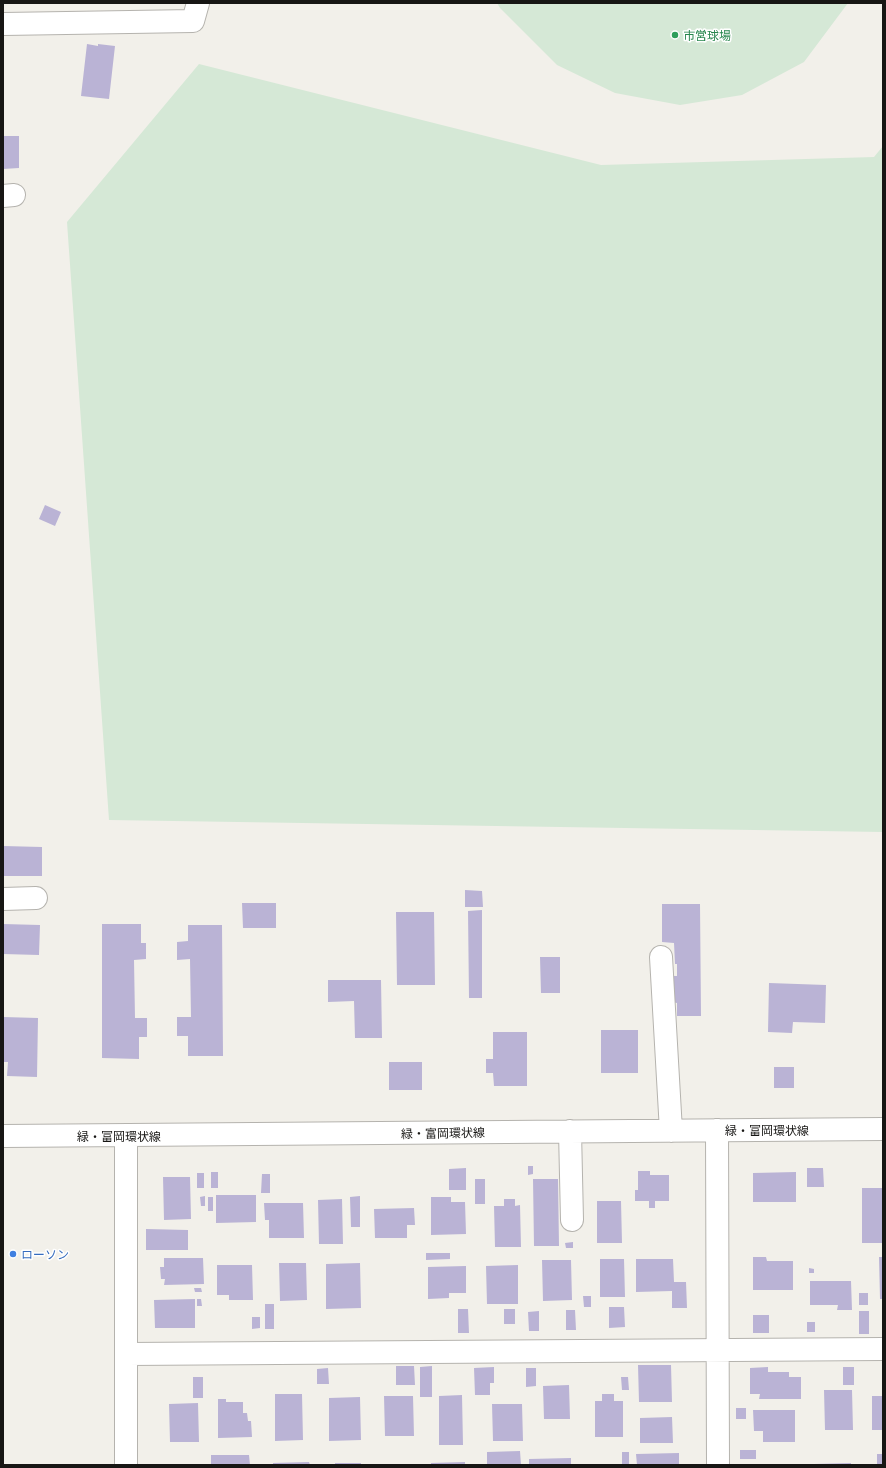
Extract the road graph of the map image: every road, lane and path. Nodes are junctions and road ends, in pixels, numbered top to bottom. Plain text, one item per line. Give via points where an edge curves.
1 (198, 3) edge
2 (3, 24) edge
3 (36, 898) dead end
4 (3, 899) edge
5 (661, 957) dead end
6 (883, 1129) edge
7 (717, 1130) junction
8 (570, 1131) junction
9 (671, 1131) junction
10 (3, 1136) edge
11 (126, 1136) junction
12 (572, 1220) dead end
13 (883, 1349) edge
14 (717, 1350) junction
15 (127, 1354) junction
16 (126, 1465) edge
17 (718, 1465) edge

1 - 2 street via 193,21
3 - 4 street
5 - 9 street
6 - 7 street, 緑・富岡環状線
7 - 9 street, 緑・富岡環状線
7 - 14 street
8 - 9 street, 緑・富岡環状線
8 - 11 street, 緑・富岡環状線
8 - 12 street
10 - 11 street, 緑・富岡環状線
11 - 15 street
13 - 14 street
14 - 15 street
14 - 17 street
15 - 16 street

